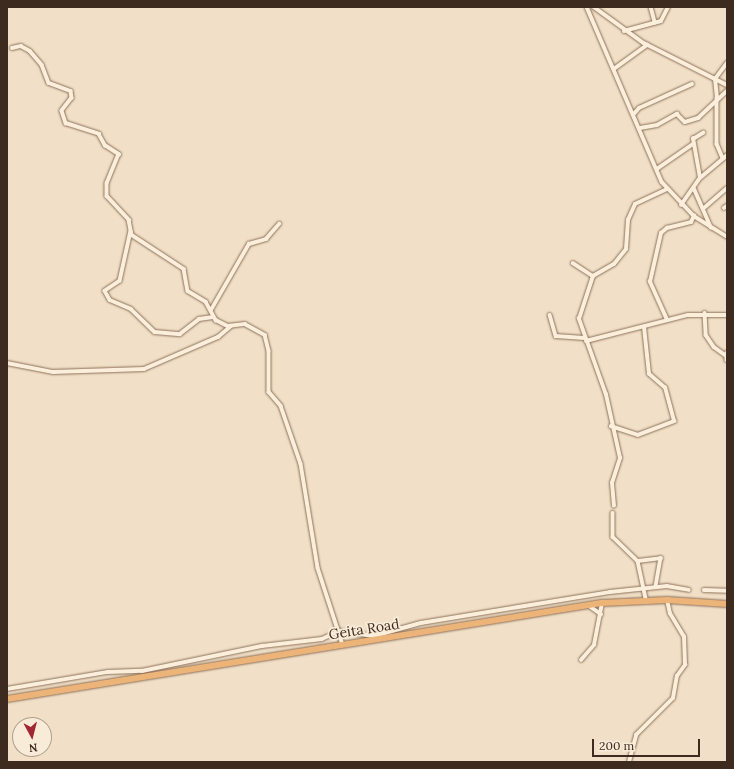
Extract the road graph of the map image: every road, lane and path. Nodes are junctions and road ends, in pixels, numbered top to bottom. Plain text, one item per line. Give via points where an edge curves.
1 (587, 7) edge
2 (594, 7) edge
3 (651, 7) edge
4 (668, 7) edge
5 (656, 22) junction
6 (624, 30) junction
7 (647, 45) junction
8 (12, 48) dead end
9 (727, 63) edge
10 (614, 69) junction
11 (715, 80) junction
12 (692, 84) dead end
13 (727, 85) edge
14 (727, 91) edge
15 (717, 98) junction
16 (633, 115) junction
17 (640, 128) junction
18 (703, 133) dead end
19 (693, 144) junction
20 (726, 157) edge
21 (657, 169) junction
22 (700, 178) junction
23 (694, 188) junction
24 (727, 188) edge
25 (667, 189) junction
26 (681, 205) junction
27 (704, 208) junction
28 (694, 216) junction
29 (279, 224) dead end
30 (711, 228) junction
31 (131, 231) junction
32 (727, 237) edge
33 (573, 263) dead end
34 (593, 276) junction
35 (211, 310) junction
36 (705, 313) junction
37 (550, 314) dead end
38 (727, 316) edge
39 (213, 317) junction
40 (668, 320) junction
41 (231, 326) junction
42 (644, 327) junction
43 (585, 340) junction
44 (726, 354) edge
45 (727, 360) edge
46 (7, 363) edge
47 (611, 426) junction
48 (614, 506) dead end
49 (613, 513) dead end
50 (638, 560) junction
51 (656, 587) junction
52 (644, 589) junction
53 (689, 590) dead end
54 (704, 590) dead end
55 (727, 591) edge
56 (646, 600) junction
57 (667, 600) junction
58 (602, 603) junction
59 (727, 604) edge
60 (588, 605) junction
61 (601, 614) junction
62 (339, 631) junction
63 (343, 645) junction
64 (581, 660) dead end
65 (7, 689) edge
66 (7, 699) edge
67 (630, 762) edge

1 - 10 street
2 - 6 street
3 - 5 street
4 - 5 street via 667,16
5 - 6 street
6 - 7 street
7 - 10 street
7 - 11 street
8 - 31 street via 21,46 30,51 42,65 49,83 71,91 72,96 62,111 66,123 99,134 105,145 120,154 107,183 107,196 129,220
9 - 11 street
10 - 16 street
11 - 13 street
11 - 15 street
12 - 16 street via 639,108
14 - 15 street
15 - 17 street via 698,118 685,122 677,114 657,125
15 - 20 street via 717,144
16 - 17 street
17 - 21 street
18 - 19 street via 694,137
19 - 21 street
19 - 22 street
20 - 22 street
21 - 25 street
22 - 23 street
23 - 26 street
23 - 27 street
24 - 27 street
25 - 26 street
25 - 34 street via 638,200 628,220 629,242 624,254
26 - 28 street
27 - 30 street
28 - 30 street
28 - 40 street via 691,222 667,228 661,234 650,282
29 - 35 street via 266,239 249,244
30 - 32 street
31 - 35 street via 135,238 184,269 188,291
31 - 39 street via 120,281 105,291 110,300 131,309 155,332 180,334 199,319
33 - 34 street
34 - 43 street via 579,319
35 - 39 street
36 - 38 street
36 - 40 street
36 - 44 street via 706,335 714,348
37 - 43 street via 556,336
39 - 41 street
40 - 42 street
41 - 46 street via 218,337 144,368 53,372
41 - 62 street via 245,324 266,338 269,392 280,402 301,464 315,554
42 - 43 street
42 - 47 street via 649,374 665,388 674,421 634,435 620,426
43 - 47 street via 606,395
44 - 45 street
47 - 48 street via 620,463 612,483
49 - 50 street via 613,536
50 - 51 street via 661,558
50 - 52 street
51 - 52 street
51 - 53 street
52 - 56 street
52 - 62 street via 476,613 410,625 374,636
54 - 55 street
56 - 57 highway, Geita Road
56 - 58 highway, Geita Road
57 - 59 highway, Geita Road
57 - 67 street via 670,614 684,637 685,665 677,676 673,698 636,735
58 - 60 highway, Geita Road
58 - 61 street
60 - 61 street
60 - 63 highway, Geita Road
61 - 64 street via 594,645
62 - 63 street
62 - 65 street via 322,639 262,646 142,671 119,670
63 - 66 highway, Geita Road

